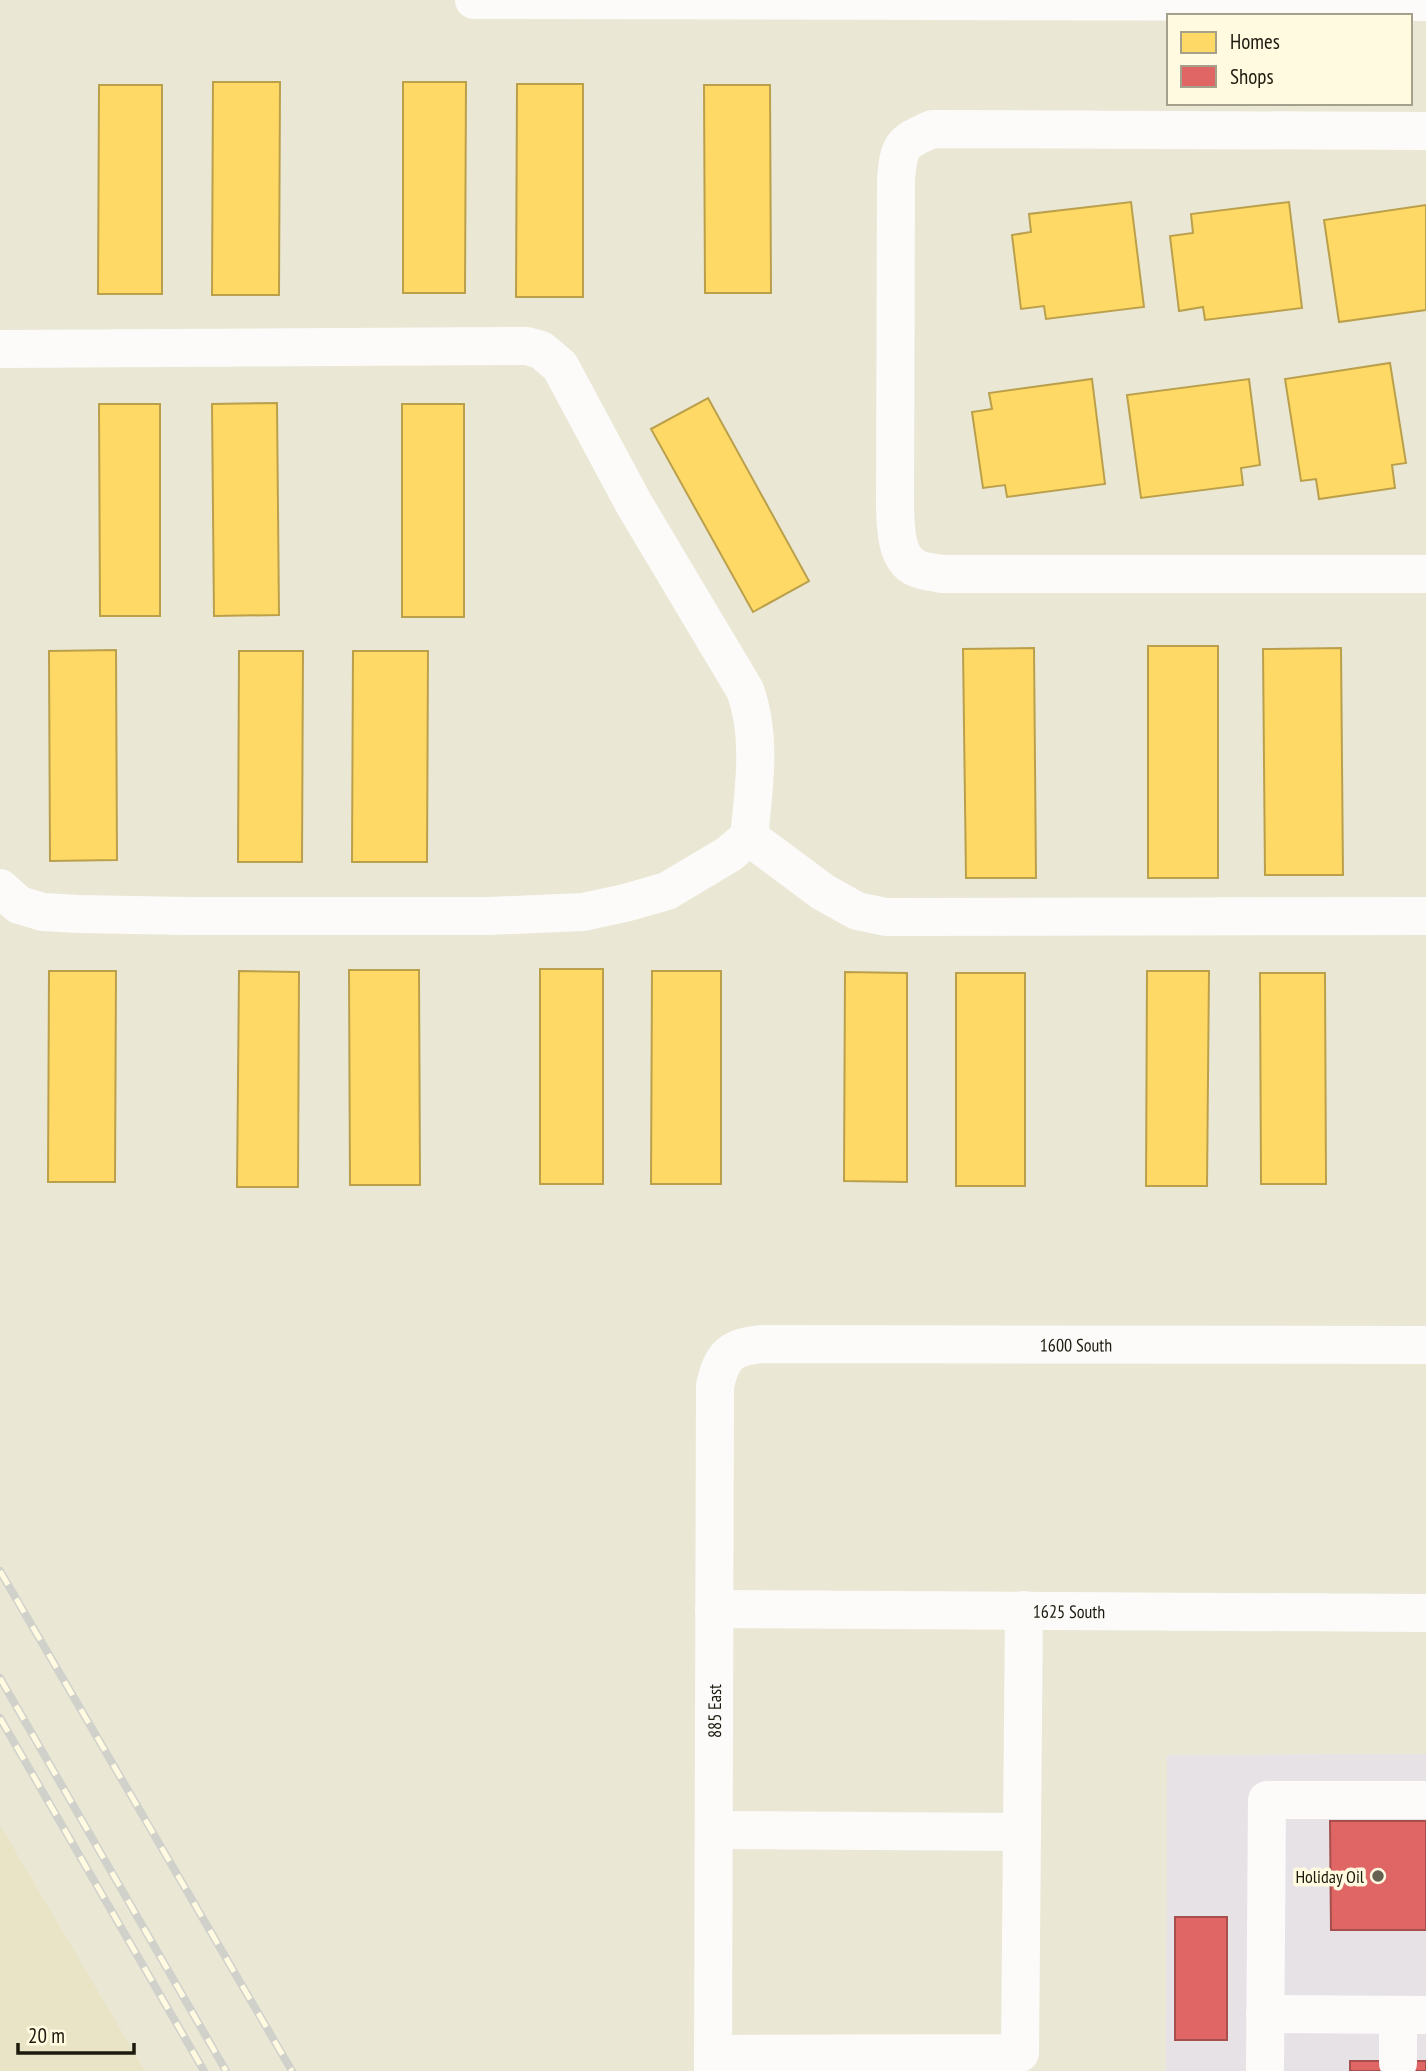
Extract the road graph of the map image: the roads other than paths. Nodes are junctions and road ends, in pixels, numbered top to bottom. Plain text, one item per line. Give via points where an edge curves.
1 (474, 0) edge
2 (1093, 1) edge
3 (1426, 2) edge
4 (1426, 131) edge
5 (0, 349) edge
6 (1426, 574) edge
7 (749, 837) junction
8 (0, 888) edge
9 (1426, 916) edge
10 (1426, 1345) edge
11 (727, 1354) joint
12 (714, 1609) junction
13 (1024, 1610) junction
14 (1426, 1613) edge
15 (1426, 1800) edge
16 (715, 1830) junction
17 (1021, 1832) junction
18 (1265, 2014) junction
19 (1412, 2015) edge
20 (713, 2062) edge
21 (1398, 2063) dead end
22 (1265, 2071) edge

1 - 2 street
2 - 3 street
4 - 6 street via 932,129 910,139 899,153 896,178 895,508 896,536 904,557 918,570 943,574
5 - 7 street via 527,346 541,351 560,366 634,504 745,690 752,708 754,760
7 - 8 street via 667,891 583,912 79,914 19,905
7 - 9 street via 823,892 857,911 887,917
10 - 11 street, 1600 South via 763,1344
11 - 12 street, 885 East via 715,1386
12 - 13 street, 1625 South
12 - 16 street, 885 East
13 - 14 street, 1625 South
13 - 17 street
15 - 18 street via 1268,1800
16 - 17 street
16 - 20 street, 885 East
17 - 20 street via 1020,2053
18 - 19 street
18 - 22 street
19 - 21 street

